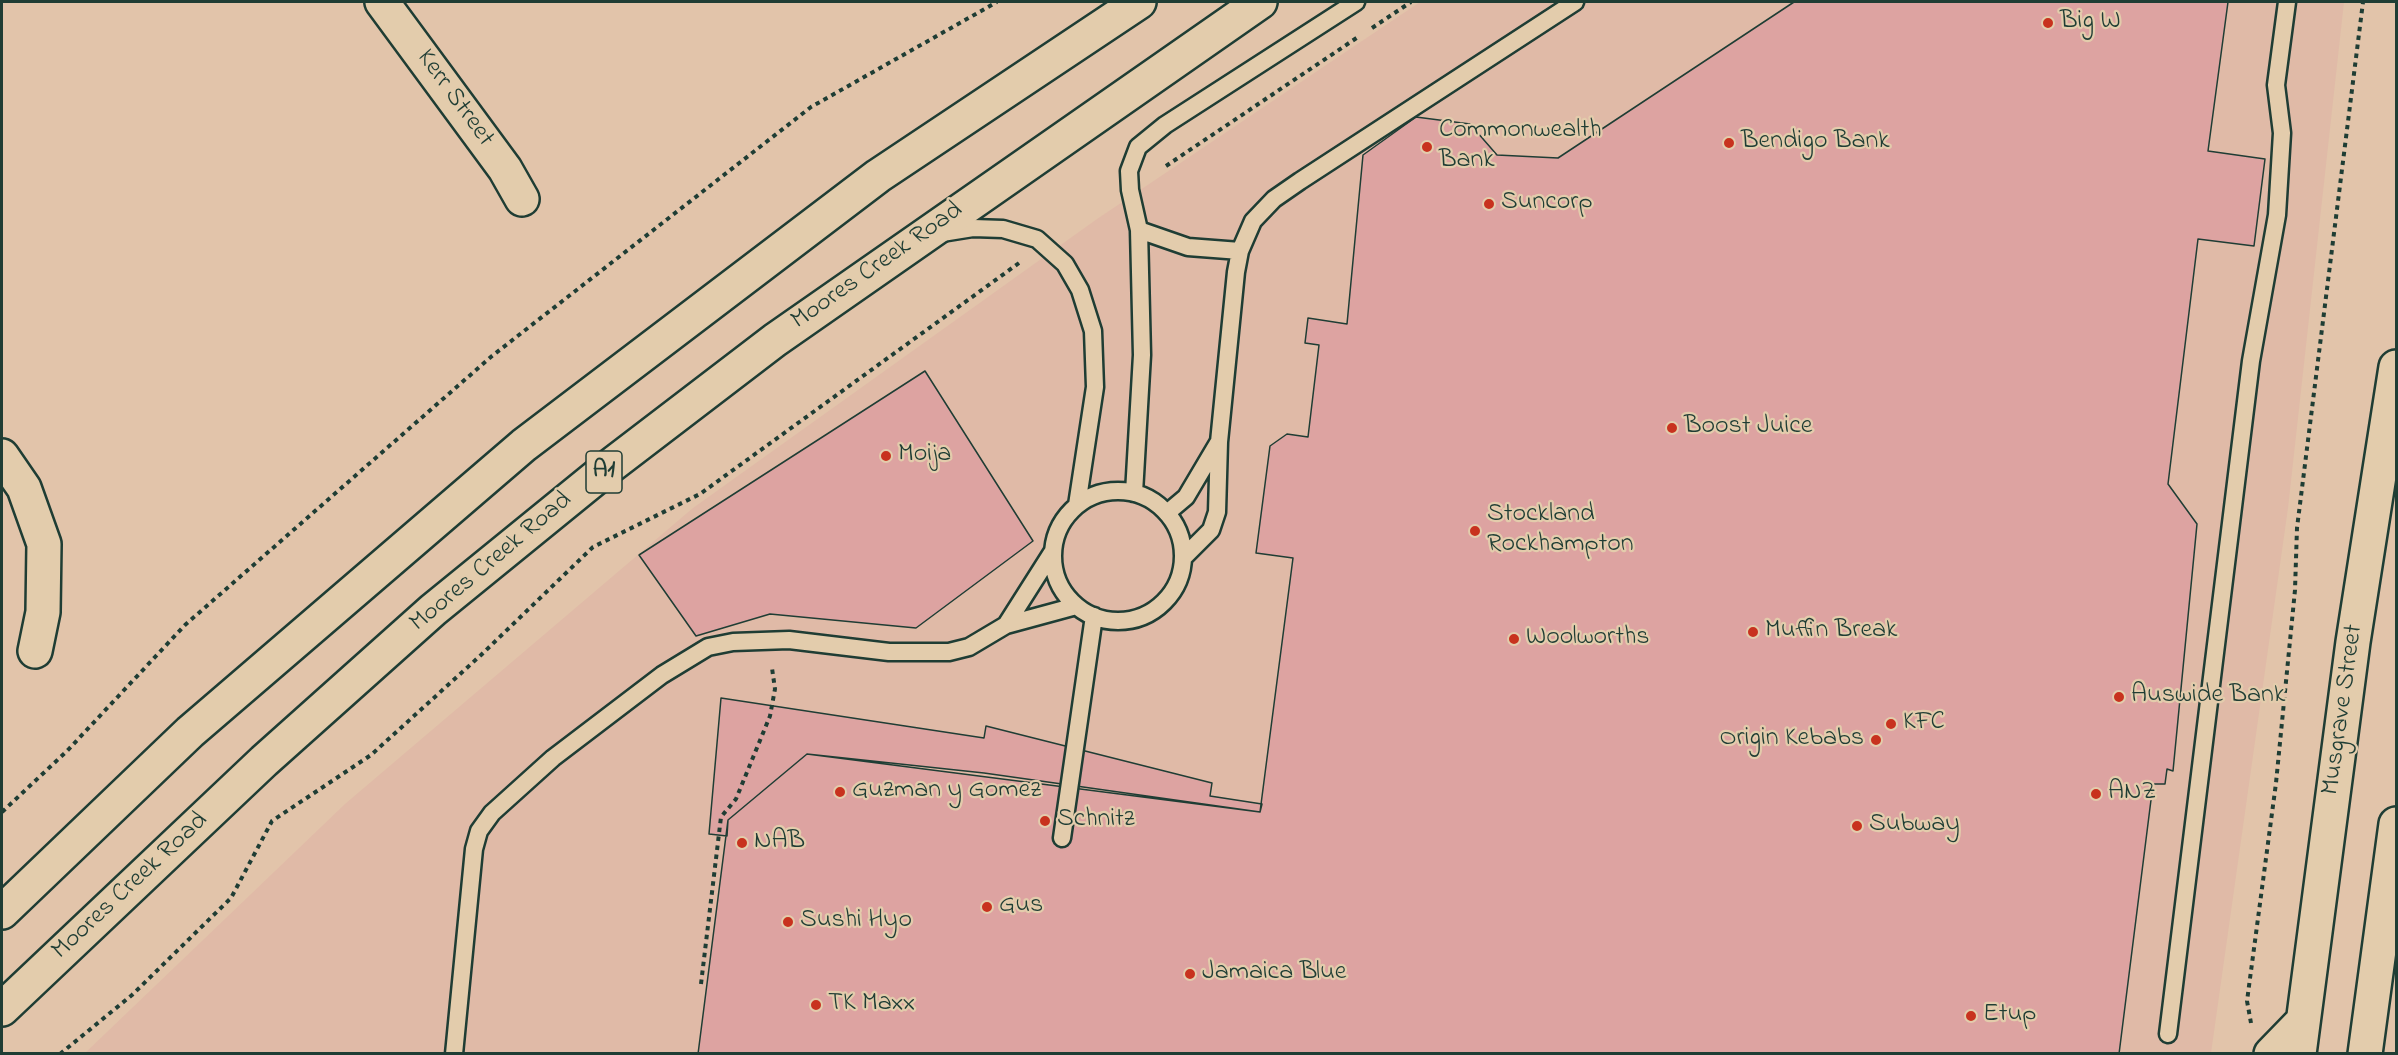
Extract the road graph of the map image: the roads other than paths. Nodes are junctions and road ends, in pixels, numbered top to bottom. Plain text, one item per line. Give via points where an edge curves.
1 (382, 2) edge
2 (1139, 2) edge
3 (1260, 2) edge
4 (1356, 2) edge
5 (1575, 2) edge
6 (2288, 2) edge
7 (522, 200) dead end
8 (1139, 230) junction
9 (921, 236) junction
10 (1240, 251) junction
11 (2397, 367) edge
12 (1219, 442) junction
13 (2, 456) edge
14 (1134, 493) junction
15 (1077, 505) junction
16 (1167, 513) junction
17 (1053, 551) junction
18 (1183, 558) junction
19 (1076, 606) junction
20 (1094, 616) junction
21 (1006, 625) junction
22 (35, 651) dead end
23 (2397, 824) edge
24 (1062, 838) dead end
25 (2, 912) edge
26 (2, 1009) edge
27 (2303, 1021) junction
28 (2168, 1034) dead end
29 (2262, 1042) edge
30 (454, 1053) edge
31 (2299, 1053) edge
32 (2366, 1053) edge

1 - 7 main road, Kerr Street via 505,169
2 - 25 main road via 878,176 524,445 190,732
3 - 9 main road, Moores Creek Road / A1
4 - 8 lane via 1138,147 1129,171
5 - 10 lane via 1274,199 1253,221
6 - 28 lane via 2276,86 2282,133 2277,215 2251,361
8 - 10 lane via 1188,247
8 - 14 lane via 1142,355
9 - 15 lane via 973,228 1003,229 1037,239 1065,264 1080,290 1093,331 1095,387
9 - 26 main road, Moores Creek Road / A1 via 605,470 433,610 264,761
10 - 12 lane
11 - 27 main road, Musgrave Street via 2353,642
12 - 16 lane via 1186,497
12 - 18 lane via 1217,512 1211,530
13 - 22 main road via 24,488 44,544 43,612
14 - 15 lane via 1114,491 1095,495
14 - 16 lane
15 - 17 lane via 1057,533
16 - 18 lane via 1182,542
17 - 19 lane via 1062,591
17 - 21 lane
18 - 20 lane via 1180,578 1170,596 1154,611 1135,619 1114,621
19 - 20 lane
19 - 21 lane
20 - 24 lane
21 - 30 lane via 969,647 949,652 889,652 767,640 716,645 690,657 554,758 492,813 479,831
23 - 32 main road
27 - 29 main road
27 - 31 main road, Musgrave Street

